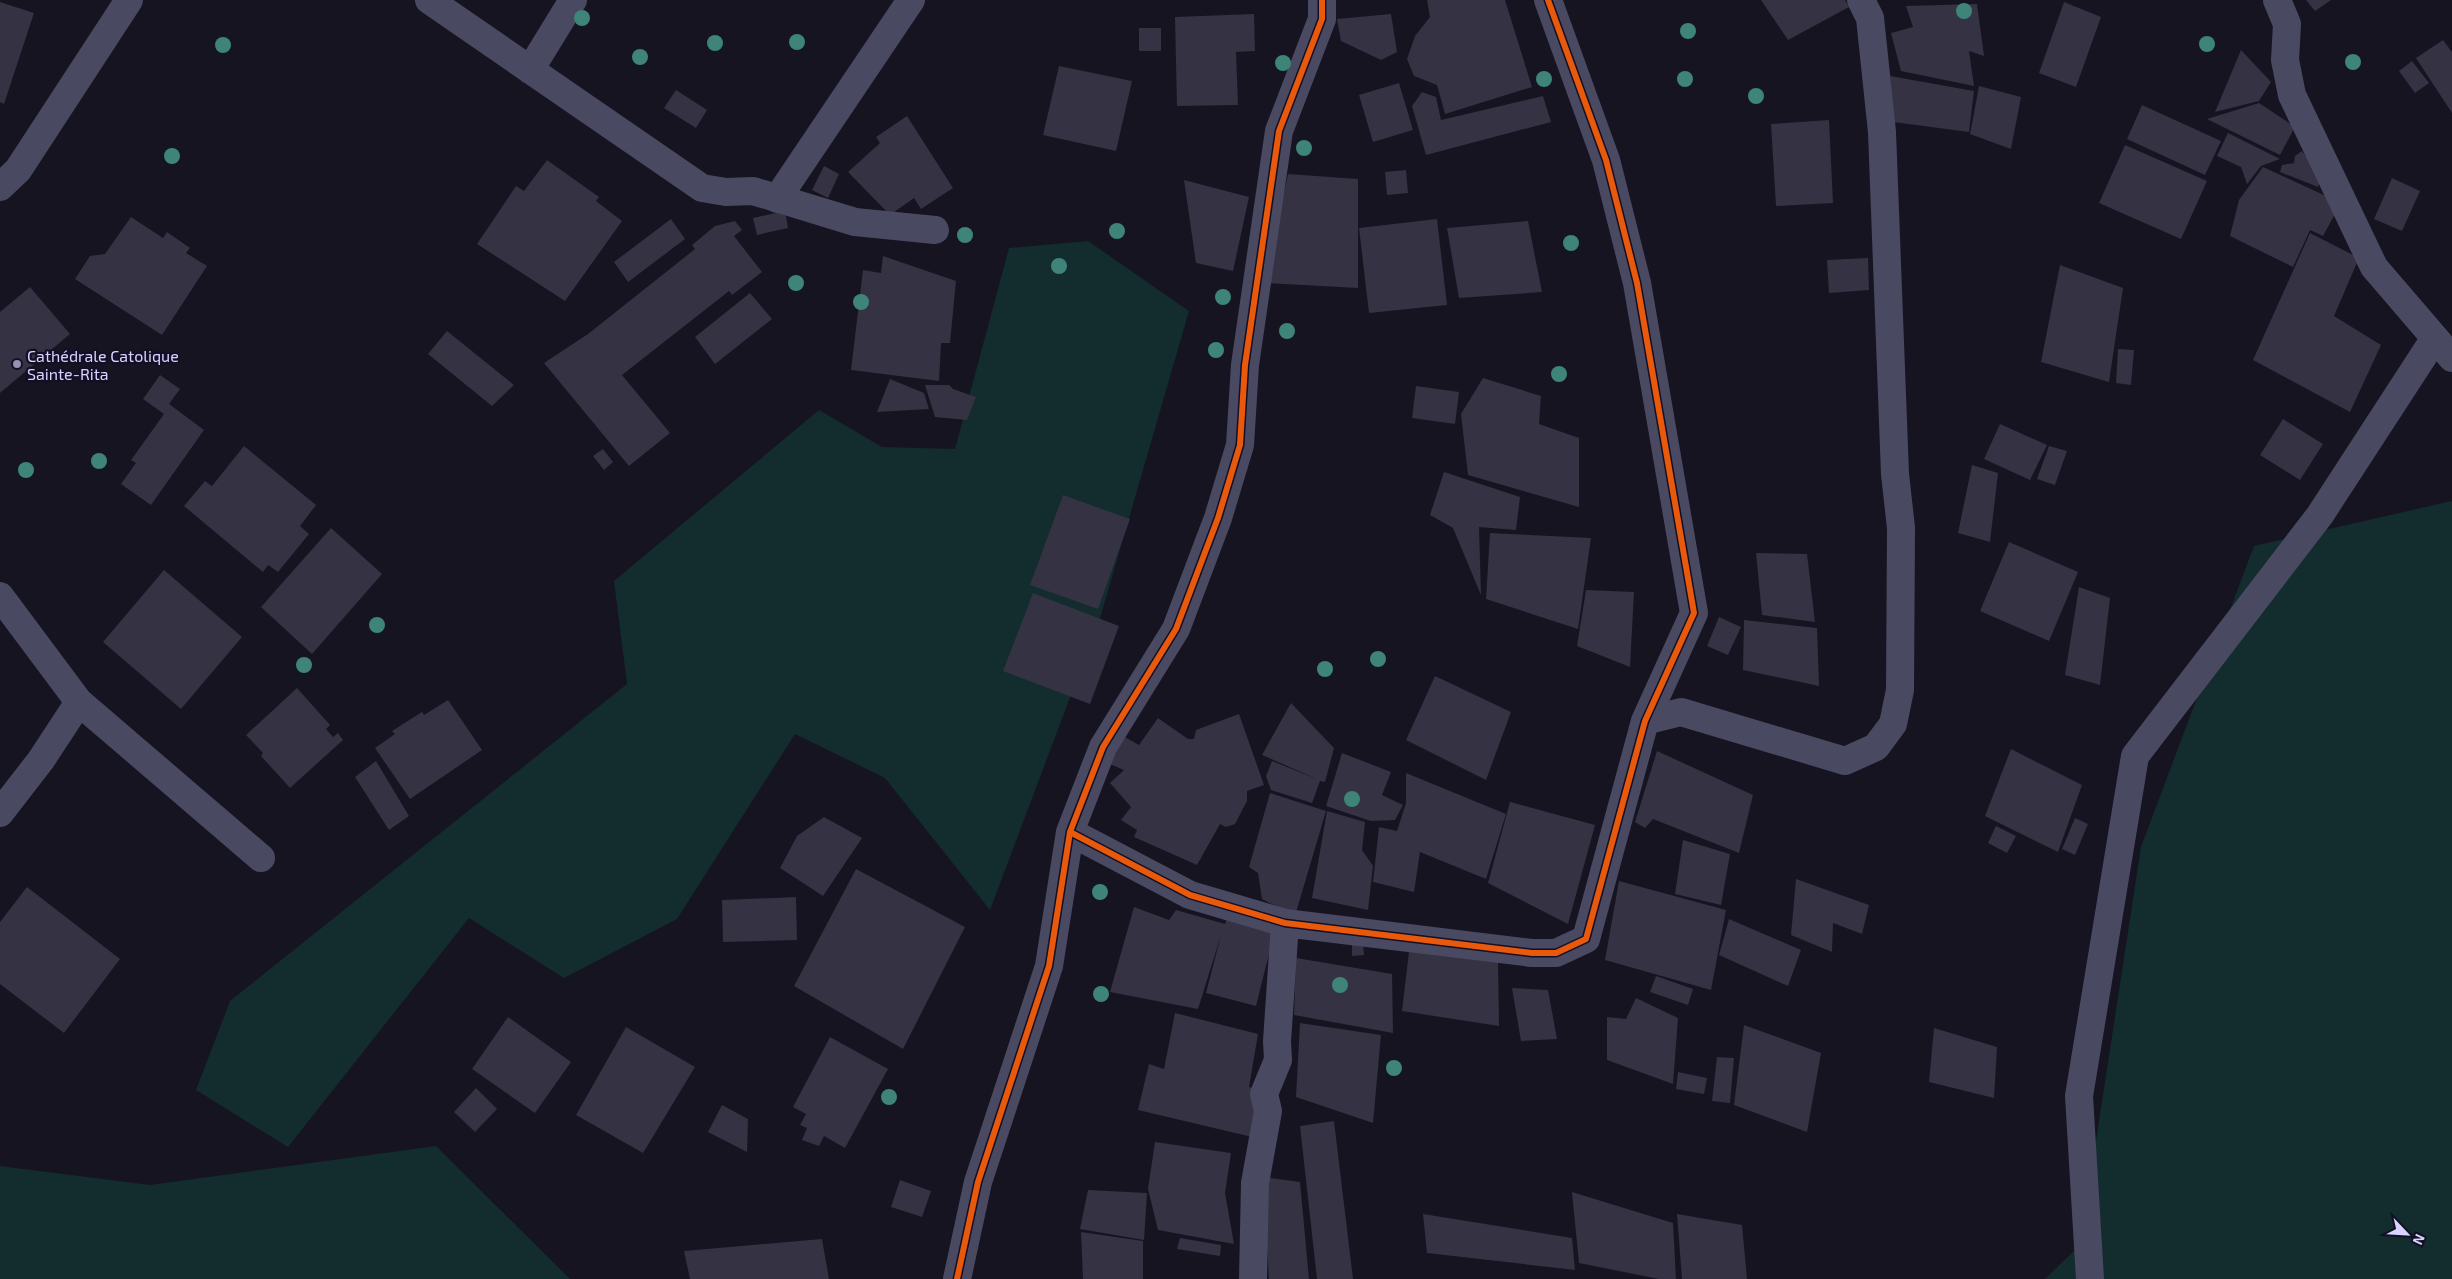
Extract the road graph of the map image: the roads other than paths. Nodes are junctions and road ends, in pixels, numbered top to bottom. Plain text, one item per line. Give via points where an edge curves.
1 (129, 0) edge
2 (429, 0) edge
3 (573, 0) edge
4 (911, 0) edge
5 (1322, 0) edge
6 (1548, 0) edge
7 (1861, 0) edge
8 (2277, 0) edge
9 (530, 70) junction
10 (0, 187) edge
11 (777, 199) junction
12 (935, 230) dead end
13 (2444, 348) edge
14 (0, 596) edge
15 (79, 702) junction
16 (1645, 721) junction
17 (0, 813) edge
18 (1070, 832) junction
19 (261, 858) dead end
20 (1285, 923) junction
21 (957, 1279) edge
22 (1253, 1279) edge
23 (2090, 1279) edge

1 - 10 street via 18,170
2 - 9 street
3 - 9 street
4 - 11 street
5 - 18 street via 1322,19 1279,131 1245,365 1240,445 1218,518 1176,629 1103,747
6 - 16 street via 1606,160 1637,283 1694,613
7 - 16 street via 1870,18 1882,132 1895,474 1901,528 1900,690 1893,724 1876,747 1845,761 1681,712
8 - 13 street via 2287,24 2285,60 2292,96 2374,267
9 - 11 street via 702,188 726,192 753,191
11 - 12 street via 855,222
13 - 23 street via 2134,756 2079,1096
14 - 15 street
15 - 17 street via 41,760
15 - 19 street
16 - 20 street via 1586,939 1556,954 1532,953
18 - 20 street via 1190,894
18 - 21 street via 1049,966 978,1182
20 - 22 street via 1278,1060 1264,1094 1268,1111 1255,1183

